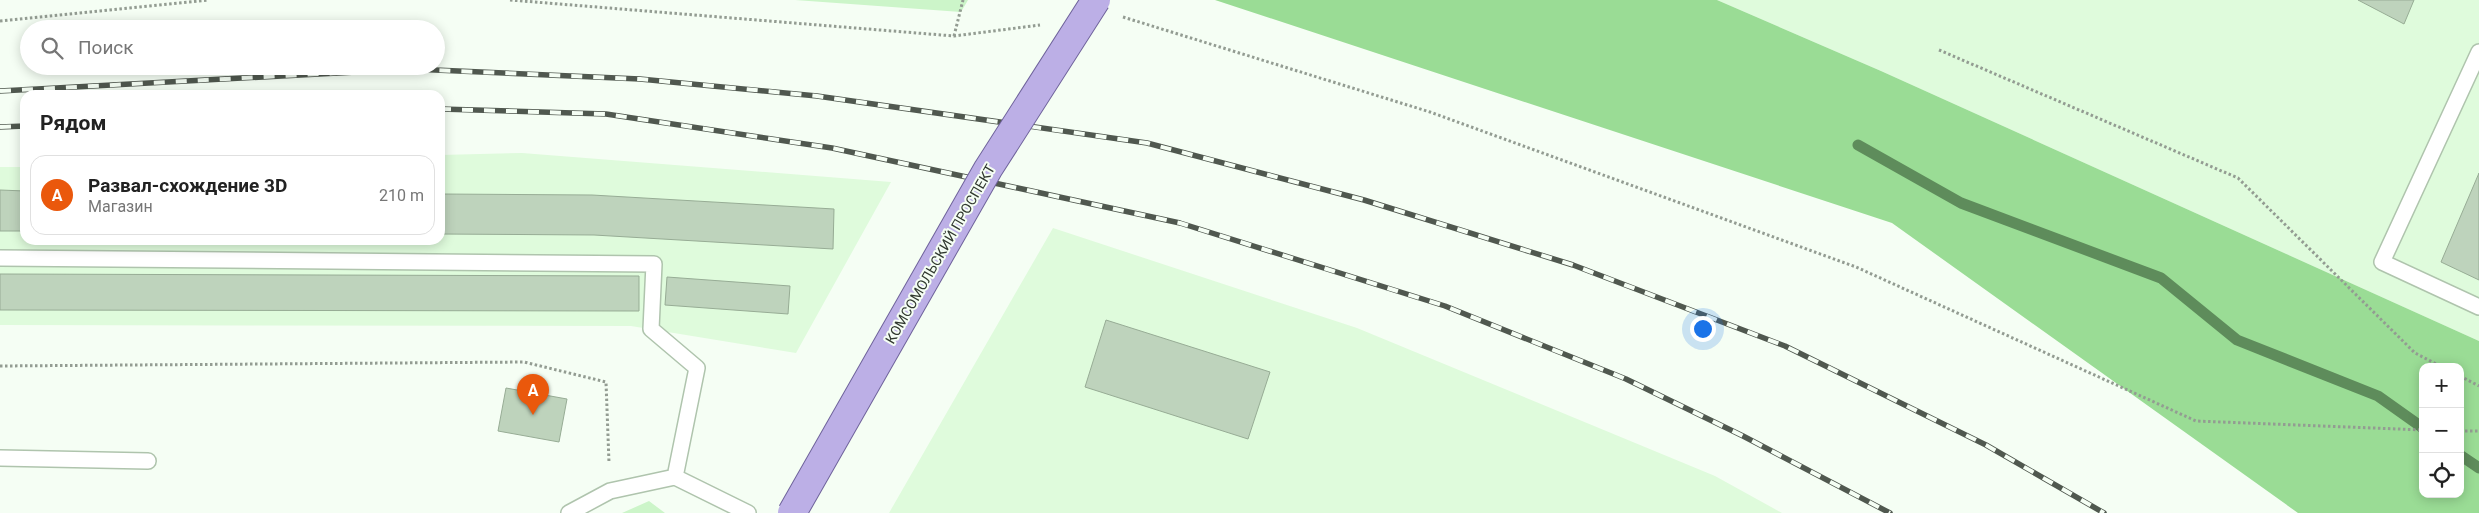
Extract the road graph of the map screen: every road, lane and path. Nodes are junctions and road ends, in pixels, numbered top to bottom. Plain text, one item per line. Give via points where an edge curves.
1 (208, 0) edge
2 (510, 0) edge
3 (963, 0) edge
4 (1096, 0) edge
5 (1119, 16) dead end
6 (0, 21) edge
7 (1042, 25) dead end
8 (954, 36) junction
9 (1939, 50) dead end
10 (2479, 52) edge
11 (0, 258) edge
12 (2479, 307) edge
13 (2435, 363) edge
14 (0, 366) edge
15 (2464, 378) edge
16 (2479, 386) edge
17 (2419, 430) edge
18 (2464, 431) edge
19 (2479, 431) edge
20 (0, 458) edge
21 (148, 460) dead end
22 (675, 477) junction
23 (610, 491) junction
24 (569, 513) edge
25 (748, 513) edge
26 (792, 513) edge

1 - 6 path
2 - 8 path
3 - 8 path
4 - 26 main road, КОМСОМОЛЬСКИЙ ПРОСПЕКТ, bridge via 988,169
5 - 17 path via 1430,112 1856,267 2196,421
7 - 8 path
9 - 13 path via 2238,178 2415,352
10 - 12 lane via 2382,262
11 - 22 lane via 654,264 651,330 697,368
14 - 23 path via 524,362 606,382
15 - 16 path
18 - 19 path
20 - 21 lane
22 - 23 lane
22 - 25 lane
23 - 24 lane

